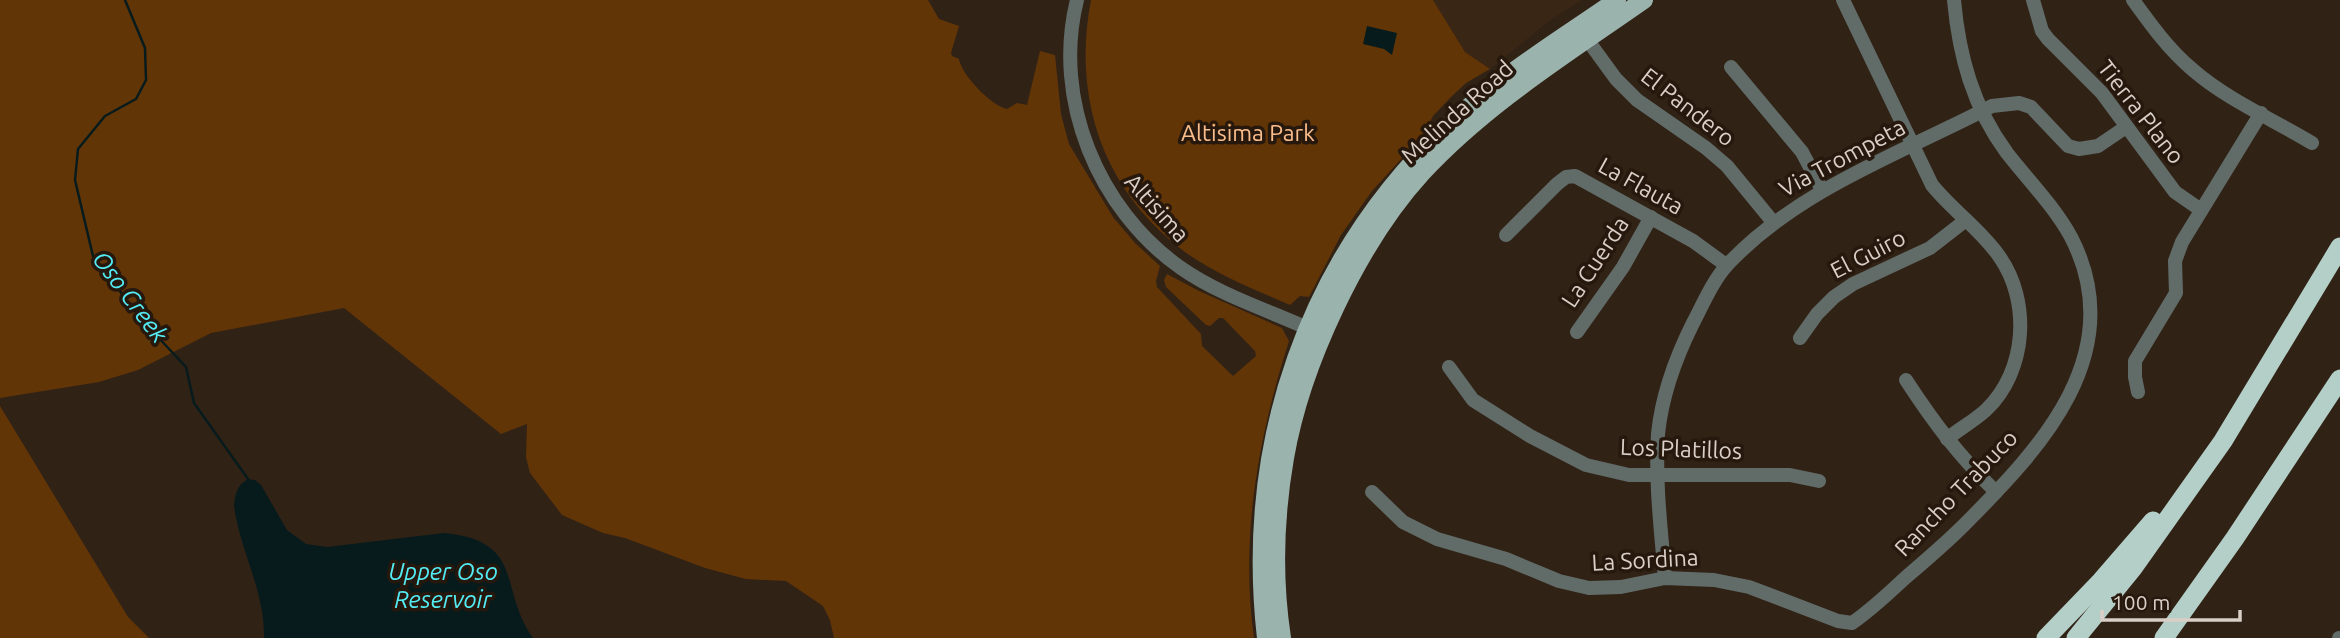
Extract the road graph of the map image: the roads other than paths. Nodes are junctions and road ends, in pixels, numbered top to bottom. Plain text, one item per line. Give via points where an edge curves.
1 (1077, 0) edge
2 (1618, 0) edge
3 (1644, 0) edge
4 (1843, 0) edge
5 (1954, 0) edge
6 (2033, 0) edge
7 (2133, 0) edge
8 (1583, 34) junction
9 (1731, 67) dead end
10 (1982, 111) junction
11 (2261, 113) junction
12 (2126, 127) junction
13 (2312, 143) dead end
14 (1913, 146) junction
15 (1822, 190) junction
16 (2201, 210) junction
17 (1651, 217) junction
18 (1966, 220) junction
19 (1773, 222) junction
20 (1506, 235) dead end
21 (2340, 247) edge
22 (1726, 265) junction
23 (1316, 332) junction
24 (1577, 332) dead end
25 (1800, 338) dead end
26 (1449, 367) dead end
27 (2340, 379) edge
28 (1906, 380) dead end
29 (2138, 392) dead end
30 (1947, 439) junction
31 (2223, 441) junction
32 (1657, 473) junction
33 (1819, 481) dead end
34 (1372, 492) dead end
35 (1996, 492) junction
36 (1665, 578) junction
37 (1852, 623) joint
38 (1266, 638) edge
39 (1282, 638) edge
40 (2046, 638) edge
41 (2076, 638) edge
42 (2164, 638) edge

1 - 23 street, Altisima via 1071,74 1077,113 1096,169 1120,207 1180,267
2 - 8 main road, Melinda Road
3 - 8 main road, Melinda Road
4 - 14 street
5 - 10 street, Rancho Trabuco via 1963,61
6 - 12 street, Tierra Plano via 2042,31 2102,93
7 - 11 street via 2194,71
8 - 19 street, El Pandero via 1630,93 1727,166
8 - 23 main road, Melinda Road via 1501,79 1410,164 1357,234 1332,278
9 - 15 street via 1802,152
10 - 12 street, Via Trompeta via 2008,104 2031,107 2068,146 2078,149 2098,146
10 - 14 street, Via Trompeta
10 - 35 street, Rancho Trabuco via 2005,150 2071,238 2082,262 2091,314 2087,353 2063,409
11 - 13 street
11 - 16 street
12 - 16 street, Tierra Plano via 2175,192
14 - 15 street, Via Trompeta
14 - 18 street via 1932,185
15 - 19 street, Via Trompeta
16 - 29 street via 2175,261 2176,293 2136,361
17 - 20 street, La Flauta via 1575,176 1566,177
17 - 22 street, La Flauta
17 - 24 street, La Cuerda via 1623,267
18 - 25 street, El Guiro via 1930,248 1834,297
18 - 30 street via 2000,257 2009,274 2017,297 2020,339 2001,391 1986,410
19 - 22 street, Via Trompeta
21 - 31 highway
22 - 32 street, Via Trompeta via 1672,367 1663,399
23 - 38 main road via 1287,387 1267,471 1261,551
23 - 39 main road via 1281,482 1277,531
26 - 32 street, Los Platillos via 1472,400 1586,465 1629,475
27 - 42 highway
28 - 30 street
30 - 35 street
31 - 40 highway
31 - 41 highway via 2133,568
32 - 33 street, Los Platillos via 1790,475
32 - 36 street, Via Trompeta
34 - 36 street, La Sordina via 1403,522 1437,540 1506,559 1559,581 1621,587
35 - 37 street, Rancho Trabuco via 1943,545
36 - 37 street, La Sordina via 1749,587

